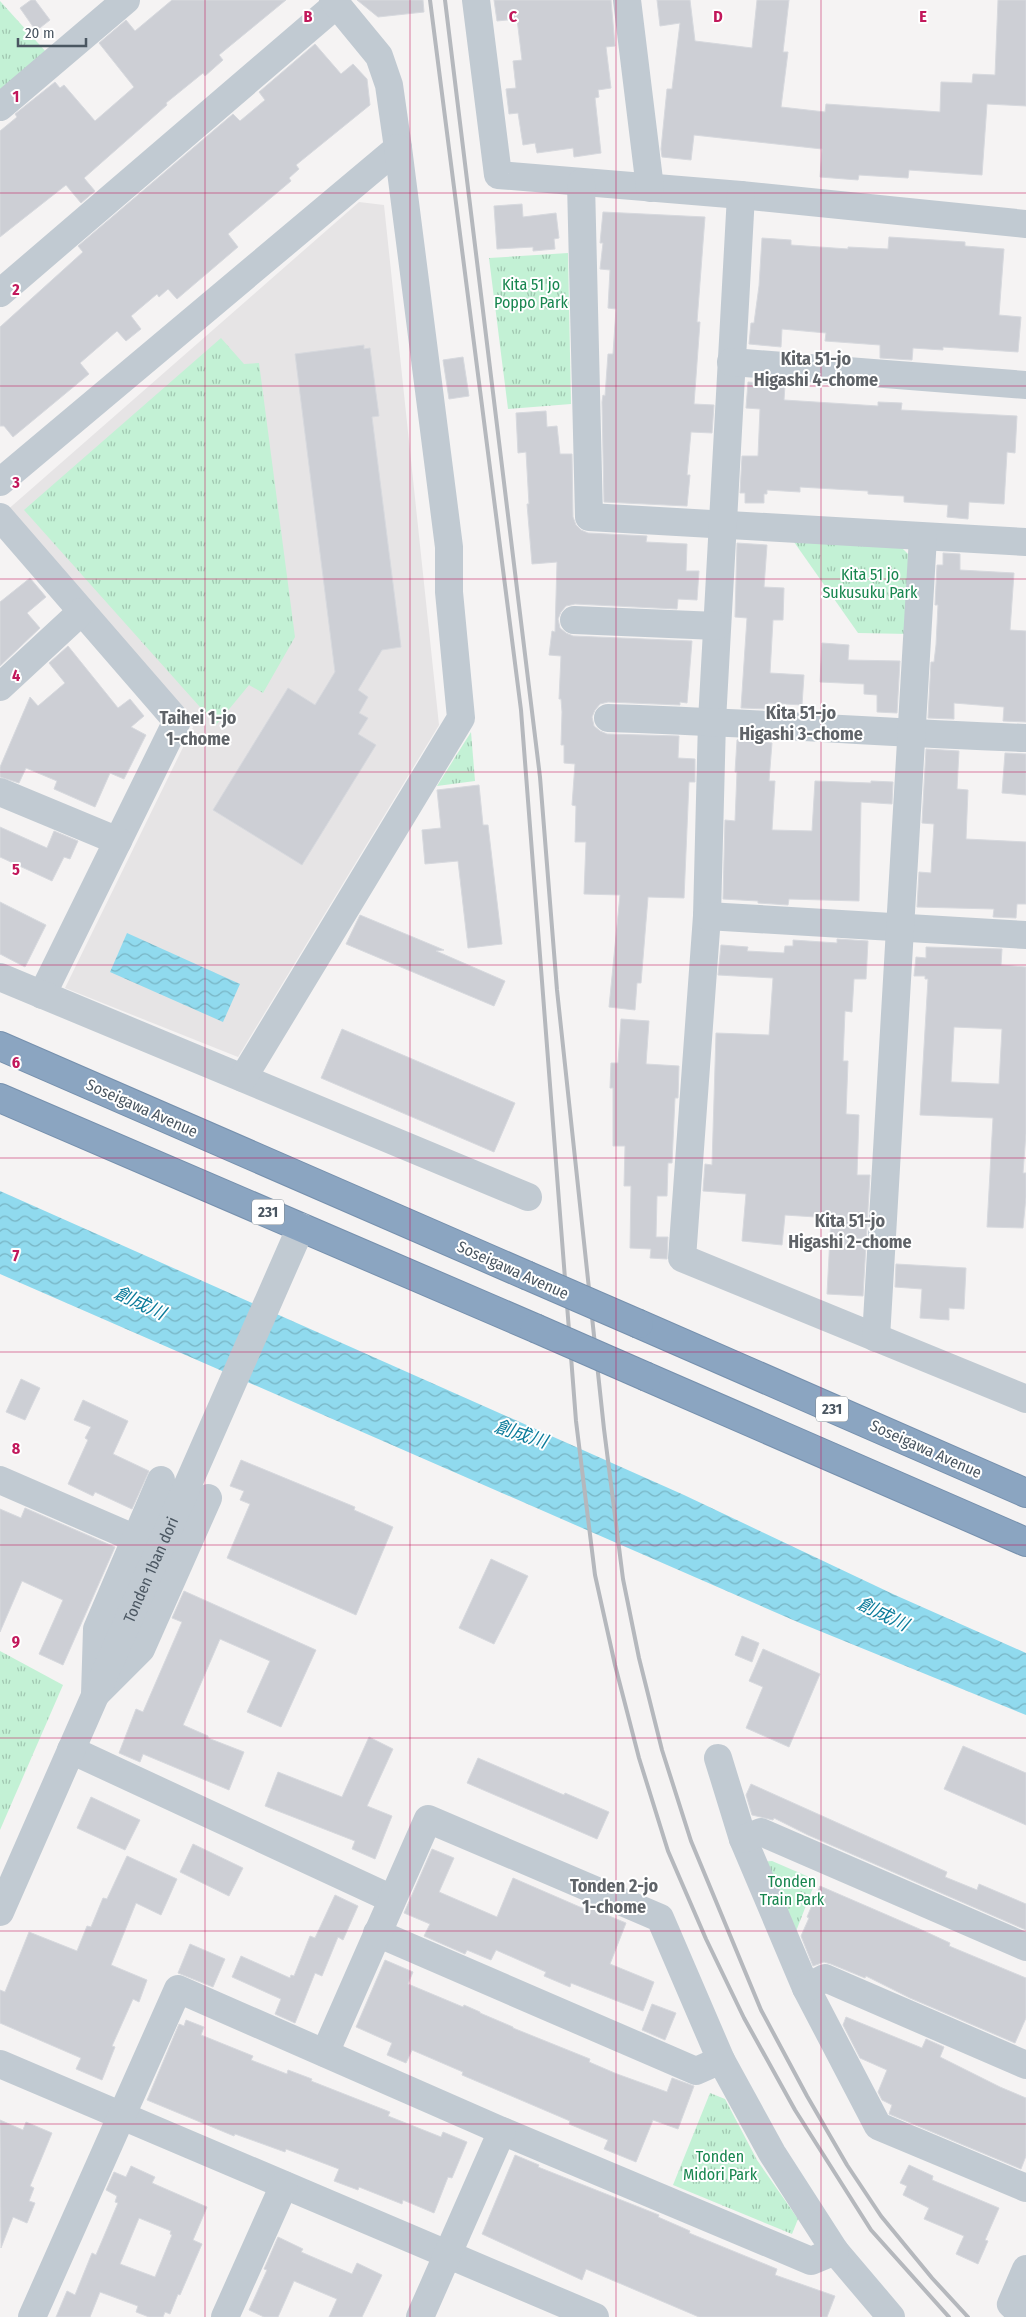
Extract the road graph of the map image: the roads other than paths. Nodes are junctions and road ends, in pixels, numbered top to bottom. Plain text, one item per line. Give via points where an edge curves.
1 (126, 0) edge
2 (476, 0) edge
3 (626, 0) edge
4 (335, 2) edge
5 (0, 107) edge
6 (398, 148) junction
7 (581, 183) junction
8 (650, 188) junction
9 (741, 195) junction
10 (1026, 224) edge
11 (0, 293) edge
12 (731, 362) junction
13 (1026, 385) edge
14 (0, 482) edge
15 (0, 517) edge
16 (722, 523) junction
17 (923, 537) junction
18 (1026, 542) edge
19 (81, 612) junction
20 (574, 620) dead end
21 (716, 626) junction
22 (0, 687) edge
23 (608, 718) dead end
24 (712, 721) junction
25 (912, 734) junction
26 (1026, 738) edge
27 (0, 792) edge
28 (118, 841) junction
29 (707, 916) junction
30 (902, 928) junction
31 (1026, 935) edge
32 (0, 977) edge
33 (42, 995) junction
34 (0, 1046) edge
35 (243, 1078) junction
36 (0, 1098) edge
37 (528, 1198) dead end
38 (301, 1226) junction
39 (876, 1338) junction
40 (1026, 1399) edge
41 (0, 1480) edge
42 (161, 1480) dead end
43 (1026, 1493) edge
44 (208, 1498) dead end
45 (136, 1539) junction
46 (1026, 1542) edge
47 (95, 1695) junction
48 (71, 1750) junction
49 (718, 1758) dead end
50 (743, 1839) junction
51 (392, 1899) junction
52 (0, 1912) edge
53 (376, 1933) junction
54 (1026, 1947) edge
55 (806, 1988) junction
56 (325, 2053) junction
57 (721, 2060) junction
58 (0, 2064) edge
59 (1026, 2065) edge
60 (122, 2116) junction
61 (502, 2131) junction
62 (284, 2185) junction
63 (1026, 2188) edge
64 (835, 2251) junction
65 (448, 2254) junction
66 (1026, 2270) edge
67 (587, 2315) edge
68 (32, 2317) edge
69 (225, 2317) edge
70 (420, 2317) edge
71 (891, 2317) edge
72 (1024, 2317) edge

1 - 5 street
2 - 7 street via 498,175
3 - 8 street
4 - 6 street via 379,56 389,85
4 - 11 street
6 - 14 street
6 - 35 street via 449,547 449,592 461,718
7 - 8 street
7 - 16 street via 589,517
8 - 9 street
9 - 10 street
9 - 12 street
12 - 13 street
12 - 16 street
15 - 19 street
16 - 17 street
16 - 21 street
17 - 18 street
17 - 25 street
19 - 22 street
19 - 28 street via 177,721
20 - 21 street
21 - 24 street
23 - 24 street
24 - 25 street
24 - 29 street
25 - 26 street
25 - 30 street
27 - 28 street
28 - 33 street
29 - 30 street
29 - 39 street via 682,1258
30 - 31 street
30 - 39 street
32 - 33 street
33 - 35 street
34 - 43 highway, Soseigawa Avenue / 231, bridge
35 - 37 street
36 - 38 highway, 231
38 - 46 highway, 231, bridge
38 - 47 street, Tonden 1ban dori
39 - 40 street
41 - 45 street
42 - 45 street
44 - 47 street via 141,1649
45 - 47 street via 97,1630
47 - 48 street, Tonden 1ban dori
48 - 51 street
48 - 52 street, Tonden 1ban dori
49 - 50 street
50 - 54 street via 761,1832
50 - 55 street
51 - 53 street
51 - 57 street via 428,1819 660,1918
53 - 56 street
53 - 57 street via 696,2071
55 - 59 street via 825,1978
55 - 63 street via 878,2126
56 - 60 street via 178,1989
56 - 61 street
57 - 64 street via 772,2153
58 - 60 street
60 - 62 street
60 - 68 street
61 - 64 street via 811,2261
61 - 65 street
62 - 65 street
62 - 69 street
64 - 71 street
65 - 67 street
65 - 70 street
66 - 72 street via 1011,2304

